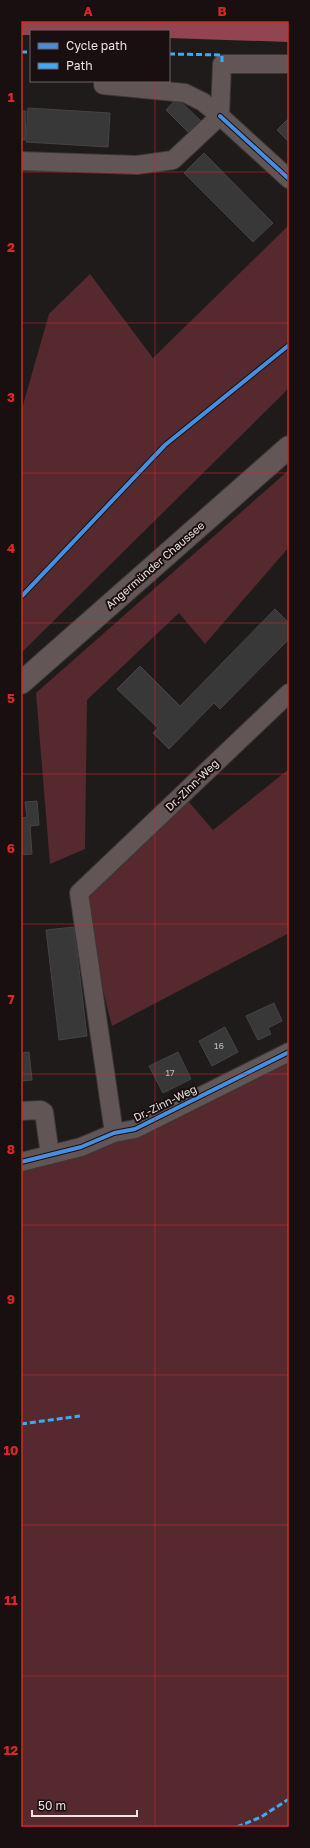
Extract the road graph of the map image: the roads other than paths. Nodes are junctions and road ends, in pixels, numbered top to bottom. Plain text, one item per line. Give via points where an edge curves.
1 (289, 64) edge
2 (103, 85) dead end
3 (220, 116) junction
4 (21, 161) edge
5 (289, 179) edge
6 (289, 446) edge
7 (21, 682) edge
8 (289, 693) edge
9 (289, 1052) edge
10 (21, 1111) edge
11 (114, 1133) junction
12 (50, 1155) junction
13 (21, 1162) edge

1 - 3 street via 222,64
2 - 3 street via 185,93 203,102
3 - 4 street via 173,160 137,165
3 - 5 street
6 - 7 main road, Angermünder Chaussee
8 - 11 street, Dr.-Zinn-Weg via 79,893
9 - 11 street, Dr.-Zinn-Weg via 135,1129
10 - 12 street via 44,1112
11 - 12 street, Dr.-Zinn-Weg via 81,1147
12 - 13 street, Dr.-Zinn-Weg

